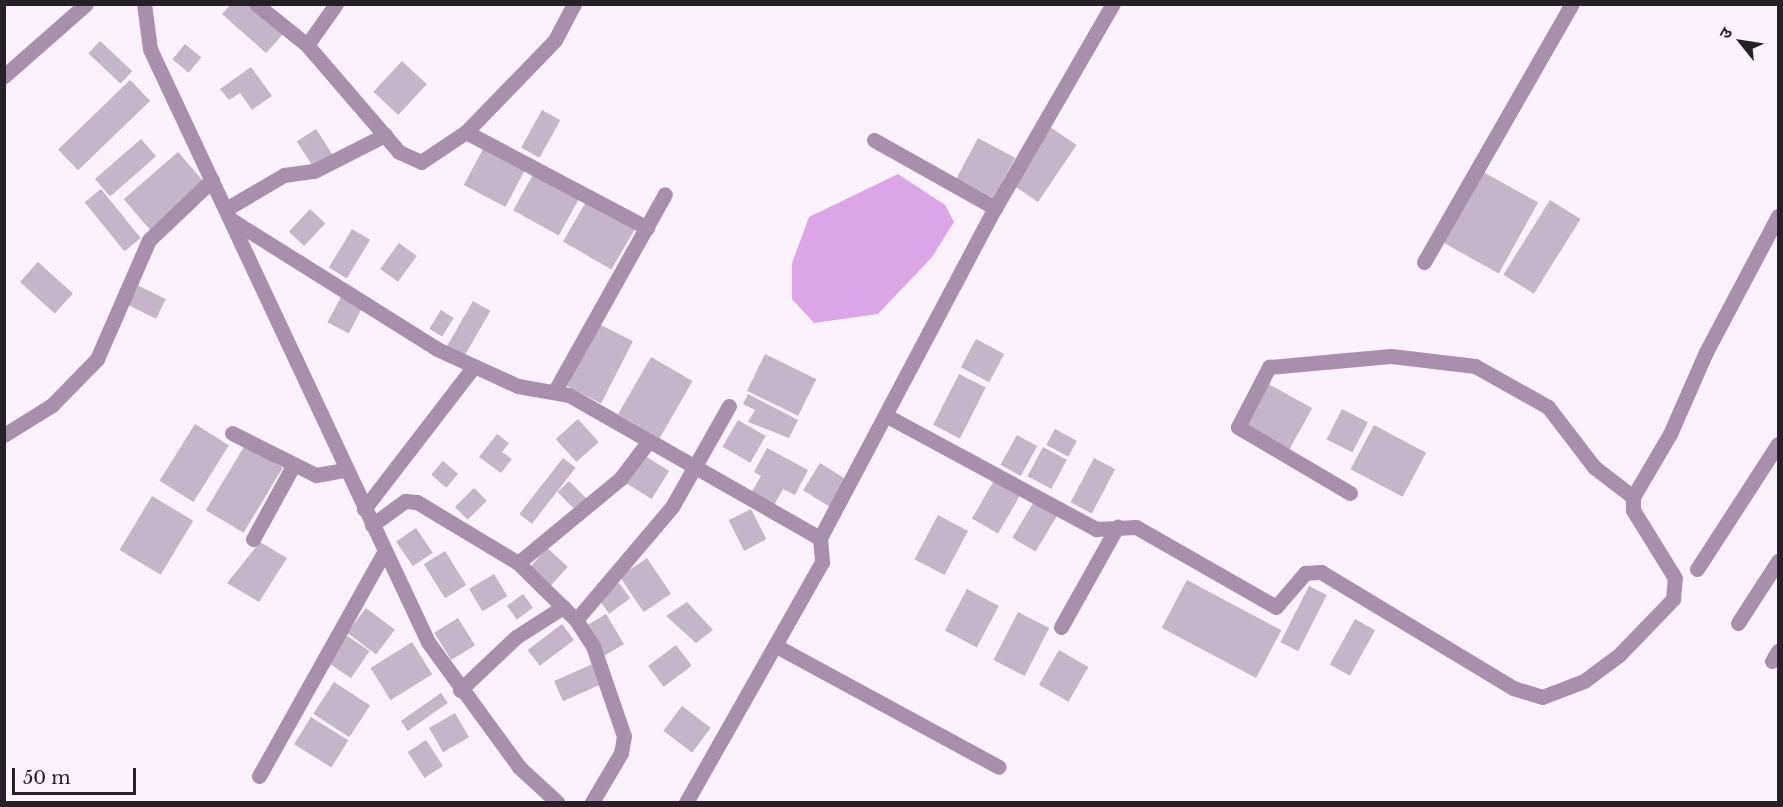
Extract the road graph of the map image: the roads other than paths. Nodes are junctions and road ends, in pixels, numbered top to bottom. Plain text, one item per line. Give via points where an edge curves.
1 (86, 4) edge
2 (144, 4) edge
3 (336, 4) edge
4 (574, 4) edge
5 (1113, 4) edge
6 (1572, 4) edge
7 (262, 6) edge
8 (307, 45) junction
9 (4, 76) edge
10 (466, 132) junction
11 (385, 135) junction
12 (874, 140) dead end
13 (212, 180) junction
14 (665, 194) dead end
15 (995, 208) junction
16 (228, 214) junction
17 (1779, 216) edge
18 (647, 228) junction
19 (1424, 262) dead end
20 (474, 366) junction
21 (556, 389) junction
22 (729, 406) dead end
23 (887, 416) junction
24 (231, 433) dead end
25 (4, 435) edge
26 (648, 442) junction
27 (1779, 444) edge
28 (293, 466) junction
29 (697, 468) junction
30 (344, 470) junction
31 (1350, 493) dead end
32 (1633, 497) junction
33 (364, 509) junction
34 (372, 525) junction
35 (1118, 527) junction
36 (820, 538) junction
37 (254, 539) dead end
38 (384, 552) junction
39 (1779, 561) edge
40 (518, 563) junction
41 (1697, 569) dead end
42 (563, 607) junction
43 (576, 620) junction
44 (1738, 623) dead end
45 (1061, 627) dead end
46 (778, 647) junction
47 (460, 690) junction
48 (999, 767) dead end
49 (259, 776) dead end
50 (557, 802) edge
51 (592, 802) edge
52 (686, 802) edge

1 - 9 street
2 - 13 street via 150,49
3 - 8 street
4 - 10 street via 555,40
5 - 15 street
6 - 19 street
7 - 8 street
8 - 11 street
10 - 11 street via 421,162 399,152
10 - 18 street
11 - 16 street via 314,171 284,175
12 - 15 street
13 - 16 street
13 - 25 street via 149,240 97,359 52,405
14 - 18 street
15 - 23 street
16 - 20 street
16 - 30 street
17 - 32 street via 1706,352 1670,434
18 - 21 street
20 - 21 street via 525,388
20 - 33 street
21 - 26 street
22 - 29 street
23 - 35 street via 1096,530
23 - 36 street
24 - 28 street
26 - 29 street
26 - 40 street via 620,479
27 - 41 street
28 - 30 street via 324,476
28 - 37 street
29 - 36 street
29 - 43 street via 655,530
30 - 33 street
31 - 32 street via 1238,427 1269,367 1391,356 1475,366 1548,407 1594,467
32 - 35 street via 1633,510 1675,578 1673,599 1602,668 1542,697 1513,688 1321,572 1305,573 1276,607 1136,527
33 - 34 street
34 - 38 street
34 - 40 street via 405,501 417,502
35 - 45 street
36 - 46 street via 822,562
38 - 47 street via 428,642
38 - 49 street
39 - 44 street
40 - 42 street
42 - 43 street
42 - 47 street via 516,636
43 - 51 street via 593,646 624,735 621,753
46 - 48 street
46 - 52 street
47 - 50 street via 519,767

